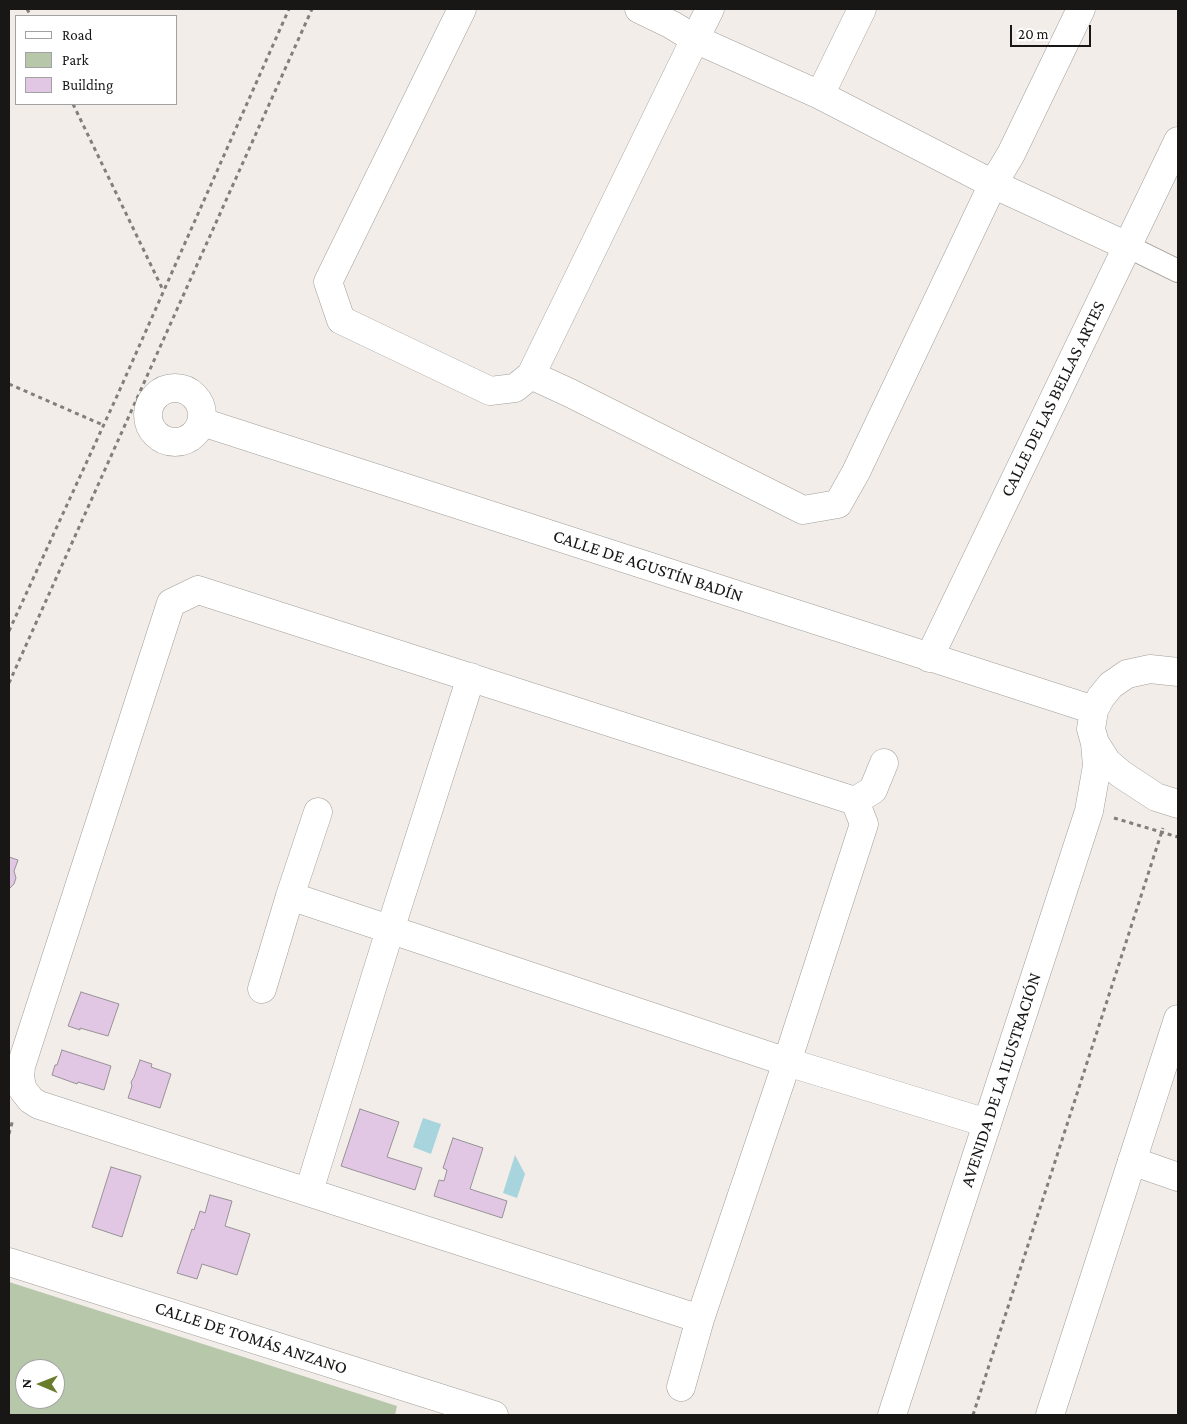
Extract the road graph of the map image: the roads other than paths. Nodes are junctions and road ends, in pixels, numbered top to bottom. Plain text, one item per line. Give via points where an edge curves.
1 (462, 9) edge
2 (640, 9) edge
3 (710, 9) edge
4 (862, 9) edge
5 (1081, 9) edge
6 (695, 39) junction
7 (820, 95) junction
8 (1178, 141) edge
9 (993, 184) junction
10 (1127, 246) junction
11 (1178, 271) edge
12 (531, 375) junction
13 (202, 422) junction
14 (929, 658) junction
15 (1176, 670) edge
16 (470, 677) junction
17 (1094, 710) junction
18 (1095, 743) junction
19 (884, 763) dead end
20 (855, 800) junction
21 (1175, 803) edge
22 (318, 812) dead end
23 (290, 896) junction
24 (390, 930) junction
25 (262, 990) dead end
26 (1178, 1019) edge
27 (788, 1062) junction
28 (987, 1123) junction
29 (1132, 1161) junction
30 (1178, 1177) edge
31 (309, 1191) junction
32 (9, 1262) edge
33 (700, 1319) junction
34 (681, 1387) dead end
35 (494, 1415) edge
36 (892, 1415) edge
37 (1050, 1415) edge

1 - 12 street via 328,282 341,320 490,391 515,388
2 - 6 street
3 - 6 street
4 - 7 street
5 - 9 street via 1011,154
6 - 7 street
6 - 12 street
7 - 9 street
8 - 10 street, CALLE DE LAS BELLAS ARTES
9 - 10 street
9 - 12 street via 838,504 802,510
10 - 11 street
10 - 14 street, CALLE DE LAS BELLAS ARTES
13 - 13 street via 192,437 176,443 167,442 152,431 143,402 168,389 184,389 197,398 203,414
13 - 14 street, CALLE DE AGUSTÍN BADÍN
14 - 17 street, CALLE DE AGUSTÍN BADÍN
15 - 17 street via 1150,669 1127,674 1111,685
16 - 20 street
16 - 24 street
16 - 31 street via 198,590 171,603 21,1066 23,1090 30,1100 39,1105
17 - 18 street, AVENIDA DE LA ILUSTRACIÓN via 1091,729
18 - 21 street via 1107,762 1121,774 1156,797
18 - 28 street, AVENIDA DE LA ILUSTRACIÓN via 1097,766 1089,811
19 - 20 street via 873,790
20 - 27 street via 864,824
22 - 23 street
23 - 24 street
23 - 25 street
24 - 27 street
24 - 31 street
26 - 29 street
27 - 28 street
27 - 33 street
28 - 36 street, AVENIDA DE LA ILUSTRACIÓN
29 - 30 street
29 - 37 street
31 - 33 street
32 - 35 street, CALLE DE TOMÁS ANZANO
33 - 34 street

